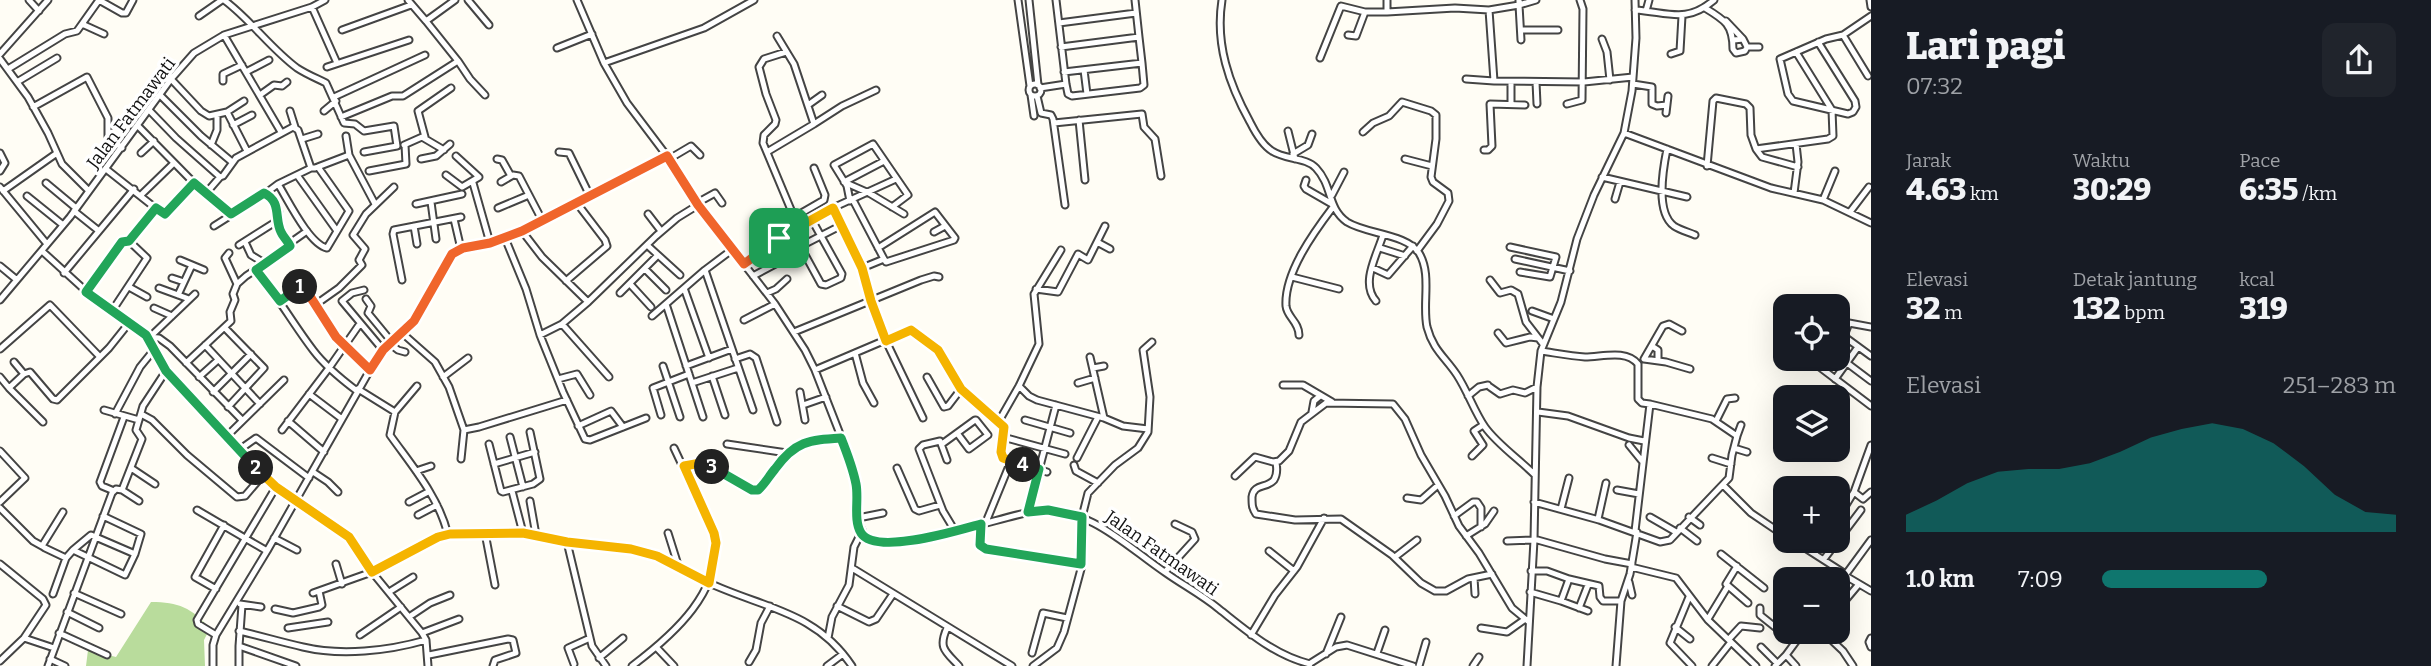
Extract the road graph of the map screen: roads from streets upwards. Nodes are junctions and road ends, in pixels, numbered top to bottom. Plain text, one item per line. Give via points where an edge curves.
1 (29, 0) edge
2 (48, 0) edge
3 (99, 0) edge
4 (133, 0) edge
5 (325, 0) edge
6 (468, 0) edge
7 (577, 0) edge
8 (754, 0) edge
9 (1018, 0) edge
10 (1029, 0) edge
11 (1056, 0) edge
12 (1135, 0) edge
13 (1222, 0) edge
14 (1387, 0) edge
15 (1536, 0) edge
16 (1580, 0) edge
17 (1635, 0) edge
18 (1649, 0) edge
19 (1714, 0) edge
20 (1870, 0) edge
21 (227, 1) edge
22 (452, 1) edge
23 (1519, 2) edge
24 (410, 3) edge
25 (312, 7) junction
26 (1871, 7) edge
27 (1705, 8) junction
28 (1489, 10) junction
29 (1635, 10) junction
30 (39, 11) junction
31 (1646, 11) junction
32 (1365, 12) junction
33 (1387, 12) junction
34 (1136, 13) junction
35 (199, 16) dead end
36 (1682, 16) junction
37 (1871, 16) edge
38 (1031, 18) junction
39 (1022, 19) junction
40 (426, 21) junction
41 (1726, 21) junction
42 (1059, 23) junction
43 (82, 24) junction
44 (254, 25) junction
45 (489, 25) dead end
46 (342, 30) dead end
47 (1521, 30) junction
48 (1558, 30) dead end
49 (104, 34) dead end
50 (592, 34) junction
51 (224, 35) junction
52 (1348, 35) dead end
53 (1843, 35) junction
54 (777, 36) dead end
55 (1139, 37) junction
56 (1602, 39) dead end
57 (1743, 39) junction
58 (409, 40) dead end
59 (1521, 40) dead end
60 (1734, 40) junction
61 (1818, 42) junction
62 (1061, 47) junction
63 (1747, 47) junction
64 (1759, 47) dead end
65 (557, 48) dead end
66 (786, 52) junction
67 (1796, 52) junction
68 (1671, 54) dead end
69 (425, 55) dead end
70 (0, 56) edge
71 (57, 58) dead end
72 (1320, 58) dead end
73 (269, 60) dead end
74 (458, 61) junction
75 (337, 63) junction
76 (604, 63) junction
77 (1142, 63) junction
78 (242, 65) junction
79 (327, 66) dead end
80 (8, 69) junction
81 (1084, 70) junction
82 (246, 72) junction
83 (1064, 72) junction
84 (1868, 76) dead end
85 (171, 79) junction
86 (1466, 79) dead end
87 (1610, 80) junction
88 (1633, 80) junction
89 (223, 81) dead end
90 (1494, 81) junction
91 (18, 82) junction
92 (286, 82) dead end
93 (1536, 82) junction
94 (1584, 82) junction
95 (1511, 83) junction
96 (1066, 85) junction
97 (1030, 86) junction
98 (1039, 86) junction
99 (451, 88) dead end
100 (876, 90) dead end
101 (160, 94) junction
102 (1087, 94) junction
103 (260, 95) junction
104 (485, 95) dead end
105 (822, 95) dead end
106 (1034, 95) junction
107 (1668, 96) dead end
108 (335, 99) junction
109 (244, 101) dead end
110 (1511, 104) junction
111 (1537, 104) dead end
112 (1567, 104) dead end
113 (808, 105) junction
114 (1525, 105) dead end
115 (1667, 105) junction
116 (33, 107) junction
117 (149, 110) junction
118 (1832, 110) junction
119 (290, 111) dead end
120 (324, 111) dead end
121 (227, 112) junction
122 (1666, 113) dead end
123 (217, 115) junction
124 (253, 115) dead end
125 (1034, 116) dead end
126 (341, 117) junction
127 (1079, 120) junction
128 (1054, 123) junction
129 (814, 124) junction
130 (233, 125) junction
131 (138, 126) junction
132 (295, 127) junction
133 (1288, 131) dead end
134 (281, 132) junction
135 (1363, 132) dead end
136 (1624, 133) junction
137 (318, 134) dead end
138 (1312, 134) dead end
139 (346, 136) dead end
140 (425, 137) junction
141 (302, 139) junction
142 (154, 141) junction
143 (1796, 144) junction
144 (211, 145) junction
145 (405, 145) junction
146 (450, 145) dead end
147 (397, 146) junction
148 (122, 148) junction
149 (1667, 149) junction
150 (1756, 149) junction
151 (444, 150) junction
152 (1484, 150) dead end
153 (247, 151) junction
154 (364, 152) dead end
155 (559, 152) dead end
156 (767, 152) junction
157 (0, 153) edge
158 (57, 153) junction
159 (141, 153) dead end
160 (349, 155) junction
161 (700, 155) dead end
162 (456, 156) dead end
163 (1294, 156) junction
164 (668, 158) junction
165 (421, 159) dead end
166 (497, 159) dead end
167 (1405, 159) dead end
168 (884, 161) junction
169 (232, 162) junction
170 (174, 163) junction
171 (1432, 166) junction
172 (1707, 166) junction
173 (1798, 167) junction
174 (314, 168) junction
175 (814, 168) dead end
176 (106, 169) junction
177 (0, 170) edge
178 (1835, 170) dead end
179 (369, 171) dead end
180 (1344, 172) dead end
181 (297, 175) junction
182 (446, 175) dead end
183 (511, 176) junction
184 (1161, 176) dead end
185 (220, 177) junction
186 (1602, 177) junction
187 (896, 179) junction
188 (1085, 180) dead end
189 (1307, 180) dead end
190 (501, 182) dead end
191 (844, 182) junction
192 (1620, 182) junction
193 (46, 183) dead end
194 (194, 183) junction
195 (473, 183) junction
196 (278, 184) junction
197 (394, 187) dead end
198 (1869, 187) dead end
199 (2, 189) edge
200 (134, 189) junction
201 (89, 191) junction
202 (207, 192) junction
203 (266, 193) junction
204 (869, 193) junction
205 (1662, 193) junction
206 (1794, 193) junction
207 (462, 194) dead end
208 (141, 195) junction
209 (529, 195) junction
210 (1332, 195) junction
211 (27, 196) dead end
212 (590, 196) junction
213 (1687, 197) dead end
214 (1615, 199) dead end
215 (851, 200) junction
216 (1823, 200) junction
217 (431, 202) junction
218 (576, 202) junction
219 (722, 203) dead end
220 (375, 204) junction
221 (416, 204) dead end
222 (697, 204) junction
223 (1065, 205) dead end
224 (1332, 205) junction
225 (892, 207) junction
226 (156, 208) junction
227 (498, 208) dead end
228 (833, 208) junction
229 (75, 210) junction
230 (1850, 212) junction
231 (231, 214) junction
232 (648, 214) dead end
233 (904, 214) dead end
234 (794, 218) junction
235 (542, 220) junction
236 (812, 220) junction
237 (277, 221) junction
238 (434, 223) junction
239 (1871, 223) edge
240 (63, 225) junction
241 (842, 225) junction
242 (214, 226) dead end
243 (414, 226) junction
244 (945, 226) junction
245 (1105, 226) dead end
246 (99, 231) junction
247 (307, 231) junction
248 (522, 231) junction
249 (661, 231) junction
250 (792, 231) junction
251 (337, 232) junction
252 (934, 232) dead end
253 (1383, 235) junction
254 (1695, 235) dead end
255 (820, 236) junction
256 (505, 238) junction
257 (779, 238) junction
258 (436, 239) dead end
259 (129, 241) junction
260 (1097, 242) junction
261 (290, 243) junction
262 (490, 243) junction
263 (47, 244) junction
264 (416, 244) dead end
265 (647, 245) junction
266 (801, 246) junction
267 (1510, 247) dead end
268 (878, 248) junction
269 (1380, 248) junction
270 (1415, 248) junction
271 (461, 249) junction
272 (733, 249) junction
273 (1110, 249) dead end
274 (1061, 250) dead end
275 (42, 251) junction
276 (229, 253) dead end
277 (658, 255) junction
278 (1405, 256) junction
279 (884, 259) junction
280 (1514, 259) dead end
281 (180, 260) dead end
282 (781, 261) dead end
283 (1555, 263) junction
284 (1571, 263) junction
285 (265, 264) junction
286 (744, 264) junction
287 (0, 265) edge
288 (192, 265) junction
289 (862, 268) junction
290 (1373, 268) junction
291 (645, 269) junction
292 (204, 270) dead end
293 (256, 270) junction
294 (705, 270) junction
295 (1570, 271) junction
296 (1520, 272) dead end
297 (64, 273) junction
298 (680, 275) dead end
299 (753, 276) junction
300 (939, 277) dead end
301 (1292, 277) junction
302 (172, 278) dead end
303 (787, 279) dead end
304 (17, 280) junction
305 (402, 280) dead end
306 (1490, 280) dead end
307 (566, 281) junction
308 (184, 282) junction
309 (237, 284) junction
310 (630, 284) junction
311 (129, 287) junction
312 (159, 288) dead end
313 (684, 288) junction
314 (1036, 289) junction
315 (1339, 289) dead end
316 (364, 290) dead end
317 (666, 290) dead end
318 (86, 292) junction
319 (620, 293) dead end
320 (767, 293) junction
321 (195, 294) dead end
322 (178, 295) junction
323 (147, 298) dead end
324 (190, 299) junction
325 (366, 299) dead end
326 (0, 300) edge
327 (280, 301) junction
328 (871, 301) junction
329 (1377, 301) dead end
330 (588, 302) junction
331 (666, 304) junction
332 (775, 304) junction
333 (315, 305) junction
334 (652, 307) dead end
335 (154, 308) dead end
336 (111, 311) junction
337 (1532, 311) dead end
338 (172, 316) junction
339 (652, 316) dead end
340 (1554, 319) junction
341 (744, 320) dead end
342 (1678, 320) dead end
343 (129, 323) junction
344 (1850, 323) edge
345 (359, 324) junction
346 (562, 324) junction
347 (1673, 326) junction
348 (1871, 327) edge
349 (225, 328) junction
350 (1682, 331) dead end
351 (401, 332) junction
352 (794, 332) junction
353 (1498, 333) dead end
354 (540, 335) junction
355 (1298, 335) dead end
356 (149, 337) junction
357 (1538, 338) junction
358 (886, 341) junction
359 (1850, 341) edge
360 (390, 342) junction
361 (1152, 342) dead end
362 (205, 345) junction
363 (1652, 346) junction
364 (1857, 346) junction
365 (345, 347) junction
366 (1542, 348) junction
367 (0, 349) edge
368 (732, 349) junction
369 (383, 350) junction
370 (153, 351) junction
371 (405, 352) dead end
372 (855, 353) junction
373 (251, 354) junction
374 (1871, 356) edge
375 (100, 357) junction
376 (1090, 357) dead end
377 (468, 358) dead end
378 (709, 358) junction
379 (1850, 358) edge
380 (735, 359) junction
381 (1634, 359) junction
382 (1644, 359) junction
383 (218, 360) junction
384 (1658, 360) junction
385 (14, 362) dead end
386 (186, 363) junction
387 (1850, 365) edge
388 (663, 366) dead end
389 (686, 366) junction
390 (1104, 366) dead end
391 (329, 368) junction
392 (738, 368) junction
393 (1093, 368) junction
394 (1690, 369) dead end
395 (370, 370) junction
396 (815, 370) junction
397 (166, 371) junction
398 (1824, 371) edge
399 (1841, 371) edge
400 (689, 373) junction
401 (24, 374) junction
402 (231, 374) junction
403 (712, 376) junction
404 (0, 377) edge
405 (200, 377) junction
406 (443, 377) junction
407 (609, 377) dead end
408 (927, 377) dead end
409 (558, 379) junction
410 (1095, 379) junction
411 (1835, 379) junction
412 (284, 380) dead end
413 (668, 381) junction
414 (1871, 381) edge
415 (692, 383) junction
416 (1078, 383) dead end
417 (1283, 385) dead end
418 (417, 386) dead end
419 (1019, 386) junction
420 (1537, 387) junction
421 (9, 388) junction
422 (961, 389) junction
423 (245, 390) junction
424 (358, 390) junction
425 (213, 392) junction
426 (800, 392) dead end
427 (309, 394) junction
428 (590, 395) dead end
429 (1320, 396) junction
430 (1468, 396) junction
431 (826, 397) junction
432 (1735, 398) dead end
433 (566, 400) junction
434 (1332, 402) junction
435 (874, 403) dead end
436 (260, 404) junction
437 (1650, 404) junction
438 (803, 405) junction
439 (1056, 405) junction
440 (1871, 406) edge
441 (228, 407) junction
442 (104, 410) dead end
443 (753, 410) dead end
444 (395, 412) junction
445 (1312, 412) junction
446 (1538, 412) junction
447 (115, 414) junction
448 (661, 415) dead end
449 (725, 415) dead end
450 (140, 416) junction
451 (703, 416) dead end
452 (124, 417) junction
453 (680, 417) dead end
454 (1101, 417) junction
455 (646, 418) dead end
456 (923, 418) dead end
457 (342, 419) junction
458 (242, 420) junction
459 (805, 420) dead end
460 (1025, 420) dead end
461 (288, 421) junction
462 (999, 421) junction
463 (1716, 421) junction
464 (43, 422) dead end
465 (777, 422) dead end
466 (1483, 425) junction
467 (1741, 425) dead end
468 (578, 426) junction
469 (622, 427) junction
470 (1050, 427) junction
471 (1148, 429) junction
472 (282, 430) dead end
473 (464, 430) junction
474 (262, 431) dead end
475 (530, 432) dead end
476 (957, 433) junction
477 (1070, 433) dead end
478 (227, 436) junction
479 (1737, 436) junction
480 (510, 437) dead end
481 (1003, 437) junction
482 (256, 438) junction
483 (841, 438) junction
484 (1644, 441) junction
485 (489, 444) dead end
486 (727, 444) dead end
487 (942, 444) junction
488 (1629, 445) dead end
489 (1871, 445) edge
490 (674, 448) dead end
491 (1734, 448) junction
492 (1044, 449) junction
493 (239, 450) junction
494 (0, 451) edge
495 (324, 452) junction
496 (535, 452) junction
497 (1747, 452) dead end
498 (787, 453) junction
499 (1065, 454) dead end
500 (1472, 456) dead end
501 (515, 457) junction
502 (461, 458) dead end
503 (1712, 458) dead end
504 (947, 460) dead end
505 (1010, 461) junction
506 (1642, 461) junction
507 (1276, 463) junction
508 (495, 464) junction
509 (1731, 464) junction
510 (431, 466) dead end
511 (684, 466) junction
512 (131, 468) junction
513 (897, 468) dead end
514 (1039, 469) junction
515 (416, 471) junction
516 (1047, 472) dead end
517 (263, 475) junction
518 (311, 475) junction
519 (1535, 475) junction
520 (1235, 476) dead end
521 (1569, 478) dead end
522 (1098, 483) junction
523 (1606, 483) dead end
524 (155, 484) dead end
525 (1438, 485) junction
526 (1723, 485) junction
527 (276, 487) junction
528 (523, 487) junction
529 (122, 490) junction
530 (1617, 490) dead end
531 (114, 491) junction
532 (512, 491) junction
533 (338, 492) dead end
534 (428, 492) junction
535 (1854, 492) junction
536 (1871, 492) edge
537 (1639, 494) junction
538 (1407, 498) dead end
539 (1850, 498) edge
540 (296, 500) junction
541 (139, 501) dead end
542 (530, 501) dead end
543 (0, 502) edge
544 (409, 502) dead end
545 (1535, 502) junction
546 (436, 505) junction
547 (940, 505) junction
548 (0, 508) edge
549 (1561, 509) junction
550 (197, 510) dead end
551 (1861, 510) dead end
552 (1494, 511) dead end
553 (63, 512) dead end
554 (1028, 512) junction
555 (883, 513) dead end
556 (418, 515) dead end
557 (103, 516) junction
558 (1454, 516) junction
559 (1082, 517) junction
560 (1650, 517) dead end
561 (1689, 517) junction
562 (858, 518) junction
563 (1324, 518) junction
564 (1598, 519) junction
565 (984, 523) junction
566 (1175, 524) dead end
567 (225, 525) junction
568 (1700, 525) dead end
569 (1481, 527) junction
570 (1773, 528) edge
571 (1678, 530) junction
572 (955, 531) junction
573 (1514, 531) dead end
574 (1636, 532) junction
575 (485, 533) junction
576 (523, 533) junction
577 (668, 533) dead end
578 (861, 533) junction
579 (448, 535) junction
580 (536, 535) junction
581 (95, 536) junction
582 (1466, 536) junction
583 (245, 537) junction
584 (274, 538) junction
585 (1418, 540) dead end
586 (1534, 540) junction
587 (1871, 540) edge
588 (1507, 541) dead end
589 (1521, 541) junction
590 (1697, 541) dead end
591 (567, 542) junction
592 (42, 546) junction
593 (73, 550) junction
594 (297, 550) dead end
595 (267, 551) junction
596 (1269, 551) dead end
597 (1815, 553) edge
598 (135, 554) junction
599 (1721, 554) dead end
600 (1395, 557) junction
601 (66, 558) junction
602 (87, 558) junction
603 (1824, 559) junction
604 (0, 564) edge
605 (336, 564) dead end
606 (1081, 564) junction
607 (1632, 565) junction
608 (1737, 566) junction
609 (1835, 567) edge
610 (1850, 567) edge
611 (679, 568) junction
612 (852, 568) junction
613 (1531, 571) junction
614 (372, 572) junction
615 (1165, 572) junction
616 (1294, 572) junction
617 (1492, 574) junction
618 (413, 577) dead end
619 (1474, 578) junction
620 (1850, 578) edge
621 (1569, 579) junction
622 (1629, 582) junction
623 (709, 583) junction
624 (342, 584) junction
625 (495, 584) dead end
626 (1858, 584) junction
627 (1588, 585) junction
628 (1728, 586) junction
629 (1764, 588) dead end
630 (216, 589) junction
631 (1871, 591) edge
632 (389, 592) junction
633 (1530, 592) junction
634 (74, 593) junction
635 (53, 594) dead end
636 (893, 594) junction
637 (1475, 594) dead end
638 (1850, 594) edge
639 (450, 595) dead end
640 (1632, 595) dead end
641 (1689, 597) junction
642 (1621, 600) junction
643 (1561, 601) junction
644 (1748, 603) dead end
645 (239, 604) junction
646 (770, 606) junction
647 (837, 606) junction
648 (261, 607) dead end
649 (401, 607) junction
650 (1579, 608) junction
651 (1760, 608) dead end
652 (275, 609) dead end
653 (311, 609) junction
654 (1588, 611) dead end
655 (67, 612) junction
656 (121, 614) dead end
657 (1772, 614) dead end
658 (409, 617) junction
659 (1342, 617) dead end
660 (1067, 618) junction
661 (459, 619) dead end
662 (1708, 619) junction
663 (1526, 621) junction
664 (1768, 621) junction
665 (327, 622) dead end
666 (316, 624) junction
667 (1773, 625) edge
668 (1675, 627) junction
669 (99, 628) dead end
670 (288, 628) dead end
671 (947, 628) junction
672 (1481, 628) dead end
673 (1760, 628) dead end
674 (1385, 630) dead end
675 (239, 631) junction
676 (59, 632) junction
677 (422, 633) junction
678 (216, 635) junction
679 (360, 635) dead end
680 (1251, 635) junction
681 (24, 638) junction
682 (590, 638) junction
683 (623, 638) dead end
684 (828, 638) junction
685 (1871, 638) edge
686 (426, 639) junction
687 (1690, 639) dead end
688 (1730, 641) junction
689 (1426, 642) dead end
690 (1794, 644) edge
691 (1836, 644) edge
692 (239, 646) junction
693 (1760, 647) dead end
694 (1871, 647) edge
695 (54, 648) junction
696 (657, 648) junction
697 (1032, 653) dead end
698 (1377, 653) junction
699 (843, 654) junction
700 (1326, 654) junction
701 (107, 655) dead end
702 (264, 655) junction
703 (429, 655) junction
704 (1786, 655) junction
705 (1479, 657) dead end
706 (599, 658) junction
707 (2, 659) edge
708 (49, 663) edge
709 (749, 663) dead end
710 (574, 664) edge
711 (1309, 665) edge
712 (1776, 665) edge
713 (10, 666) edge
714 (65, 666) edge
715 (213, 666) edge
716 (239, 666) edge
717 (264, 666) edge
718 (296, 666) edge
719 (428, 666) edge
720 (493, 666) edge
721 (606, 666) edge
722 (632, 666) edge
723 (674, 666) edge
724 (827, 666) edge
725 (852, 666) edge
726 (959, 666) edge
727 (1012, 666) edge
728 (1033, 666) edge
729 (1413, 666) edge
730 (1419, 666) edge
731 (1473, 666) edge
732 (1527, 666) edge
733 (1616, 666) edge
734 (1692, 666) edge
735 (1712, 666) edge
736 (1756, 666) edge
737 (1796, 666) edge
738 (1853, 666) edge

1 - 30 street
2 - 30 street
3 - 4 street via 122,13
3 - 43 street
5 - 25 street, Jalan Fatmawati
6 - 45 street
7 - 50 street
8 - 76 street via 704,28
9 - 39 street
10 - 38 street
11 - 42 street
12 - 34 street
13 - 163 street via 1221,46 1233,89 1266,146 1275,153
14 - 33 street
15 - 23 street
16 - 94 street
17 - 29 street
18 - 31 street
19 - 27 street
20 - 26 street
21 - 35 street
21 - 44 street
22 - 40 street
23 - 28 street
23 - 47 street
24 - 40 street
24 - 46 street
25 - 44 street, Jalan Fatmawati
25 - 75 street
27 - 36 street
27 - 41 street
28 - 33 street
28 - 90 street
29 - 31 street
29 - 88 street
30 - 70 street
31 - 36 street
32 - 33 street
32 - 52 street via 1357,35
32 - 72 street via 1341,6
34 - 42 street
34 - 55 street
36 - 68 street via 1680,51
37 - 53 street
38 - 39 street
38 - 98 street
39 - 97 street
40 - 74 street
41 - 57 street
41 - 60 street
42 - 62 street
43 - 49 street
43 - 80 street
44 - 51 street, Jalan Fatmawati
44 - 108 street via 296,67 326,83
47 - 48 street
47 - 59 street
50 - 65 street
50 - 76 street
51 - 78 street
51 - 85 street, Jalan Fatmawati via 194,53
53 - 61 street
53 - 84 street
54 - 66 street
55 - 62 street
55 - 77 street
56 - 87 street
57 - 60 street
57 - 63 street
58 - 75 street
60 - 63 street via 1736,53
61 - 67 street
61 - 118 street via 1856,104 1850,114
62 - 83 street
63 - 64 street
66 - 113 street
66 - 156 street via 759,64 776,120 763,137
67 - 118 street
67 - 118 street via 1779,61 1789,97
69 - 108 street
70 - 80 street
71 - 91 street
73 - 82 street
74 - 104 street
74 - 126 street via 403,96 391,96
75 - 79 street
76 - 164 street
77 - 81 street
77 - 102 street via 1142,87
78 - 82 street
78 - 89 street via 223,74
80 - 91 street
81 - 83 street
81 - 102 street
82 - 103 street
83 - 96 street
85 - 101 street, Jalan Fatmawati
85 - 123 street via 206,115
86 - 90 street
87 - 88 street
87 - 94 street
88 - 115 street via 1652,88 1653,104
88 - 136 street
90 - 95 street
91 - 116 street
92 - 103 street
93 - 94 street
93 - 95 street
93 - 111 street
94 - 112 street via 1582,101
95 - 110 street
96 - 98 street
96 - 102 street via 1070,96
97 - 98 street
97 - 106 street
98 - 106 street via 1040,92
99 - 140 street via 418,111
100 - 129 street
101 - 117 street, Jalan Fatmawati
101 - 144 street
103 - 134 street
105 - 113 street
106 - 125 street
106 - 128 street via 1040,112 1051,115
107 - 115 street
108 - 120 street
108 - 126 street
109 - 121 street
110 - 114 street
110 - 152 street via 1490,106 1492,146
113 - 129 street
115 - 122 street
116 - 148 street via 87,78 108,118 107,137
116 - 158 street
117 - 131 street, Jalan Fatmawati
117 - 185 street
118 - 143 street via 1832,138
119 - 132 street
121 - 123 street
121 - 130 street
123 - 144 street
124 - 130 street
126 - 147 street via 344,123 364,131 393,124
127 - 128 street
127 - 184 street via 1142,114 1144,127 1155,139
127 - 188 street
128 - 223 street
129 - 156 street
130 - 153 street
131 - 142 street
131 - 148 street, Jalan Fatmawati
132 - 134 street
132 - 141 street
133 - 163 street
134 - 153 street
135 - 171 street via 1390,116 1402,102 1432,111 1436,118
136 - 149 street
136 - 186 street
137 - 141 street
138 - 163 street via 1306,147
139 - 160 street
140 - 145 street
140 - 151 street
141 - 174 street
142 - 159 street
142 - 170 street
143 - 150 street
143 - 173 street
144 - 169 street
145 - 147 street
145 - 179 street via 407,164
146 - 151 street
147 - 154 street
148 - 176 street, Jalan Fatmawati
149 - 172 street
149 - 205 street
150 - 172 street via 1750,108 1716,98
150 - 173 street via 1762,157
151 - 165 street
153 - 169 street
155 - 212 street via 569,153
156 - 234 street
157 - 177 street via 5,165
158 - 199 street
158 - 201 street
160 - 174 street
160 - 220 street
161 - 164 street via 691,146
162 - 195 street via 479,175
163 - 210 street via 1315,167
164 - 212 street
164 - 222 street
166 - 183 street
167 - 171 street
168 - 187 street
168 - 191 street
168 - 191 street via 871,144 835,164
169 - 185 street
170 - 194 street
170 - 208 street
171 - 270 street via 1432,180 1448,193 1450,201
172 - 206 street
173 - 206 street
174 - 181 street
174 - 251 street via 349,211
175 - 234 street via 824,200
176 - 200 street
176 - 201 street, Jalan Fatmawati
178 - 216 street
180 - 210 street
181 - 196 street
181 - 251 street
182 - 195 street via 462,187
183 - 190 street
183 - 209 street via 520,177
185 - 202 street
186 - 192 street
186 - 284 street
187 - 204 street
187 - 225 street via 908,197
189 - 224 street via 1304,186
191 - 204 street
191 - 215 street
192 - 205 street
192 - 214 street
193 - 229 street
194 - 202 street
194 - 226 street via 165,214
195 - 262 street
196 - 203 street
196 - 247 street
197 - 220 street
198 - 230 street
199 - 263 street
200 - 208 street
200 - 246 street
201 - 229 street, Jalan Fatmawati
202 - 231 street
203 - 231 street
203 - 237 street via 279,212
204 - 215 street
204 - 225 street
205 - 213 street
205 - 254 street via 1667,218
206 - 216 street
207 - 217 street
208 - 226 street
209 - 227 street
209 - 235 street
210 - 224 street
211 - 240 street
212 - 218 street
215 - 228 street
215 - 268 street
216 - 230 street
217 - 221 street
217 - 238 street
218 - 235 street
218 - 307 street via 607,246
219 - 222 street via 715,193
220 - 333 street via 354,235 365,249 359,260 362,265
222 - 249 street
222 - 272 street
224 - 253 street via 1349,223
224 - 301 street
225 - 233 street
226 - 259 street
228 - 236 street
228 - 241 street
229 - 240 street, Jalan Fatmawati
229 - 246 street
230 - 239 street
231 - 242 street
232 - 249 street
234 - 257 street via 778,227
235 - 248 street
236 - 250 street
236 - 255 street
237 - 261 street
237 - 285 street via 242,243
238 - 243 street
238 - 258 street
238 - 271 street via 457,218
240 - 263 street, Jalan Fatmawati
241 - 255 street
241 - 289 street
243 - 264 street
243 - 305 street via 393,232
244 - 252 street
244 - 268 street via 935,212
244 - 279 street via 954,240
245 - 260 street
246 - 297 street
247 - 251 street via 325,249
247 - 261 street
248 - 256 street
248 - 307 street
249 - 265 street
250 - 257 street
250 - 266 street
253 - 269 street
253 - 270 street
255 - 266 street
255 - 266 street via 841,278 823,285
256 - 262 street
256 - 354 street
257 - 286 street
259 - 311 street via 146,258
259 - 318 street via 122,242
260 - 273 street
260 - 314 street via 1088,260 1078,254 1058,292
261 - 285 street
262 - 271 street
263 - 275 street, Jalan Fatmawati
265 - 277 street
265 - 330 street
267 - 283 street via 1555,256
268 - 279 street
269 - 278 street
269 - 290 street
270 - 278 street
270 - 430 street via 1424,270 1431,340
271 - 351 street via 445,262 420,312
272 - 286 street
272 - 294 street
274 - 314 street
275 - 297 street
275 - 304 street, Jalan Fatmawati
276 - 309 street via 225,258
277 - 291 street
277 - 298 street
278 - 290 street via 1388,275
279 - 289 street
280 - 283 street
281 - 288 street
282 - 299 street
283 - 284 street
283 - 295 street
283 - 296 street via 1550,277
284 - 295 street
285 - 293 street
286 - 299 street
287 - 304 street
288 - 292 street
288 - 308 street
289 - 328 street
290 - 329 street via 1370,292
291 - 310 street
291 - 317 street
293 - 309 street
293 - 327 street
294 - 313 street
294 - 368 street
295 - 340 street
297 - 318 street
299 - 320 street
300 - 328 street via 930,276
301 - 315 street
301 - 355 street via 1286,305
302 - 308 street
303 - 320 street
304 - 326 street, Jalan Fatmawati
306 - 357 street via 1500,293 1518,293 1526,322
307 - 330 street
308 - 322 street
309 - 349 street via 232,319
310 - 319 street
310 - 334 street
311 - 323 street
311 - 336 street
312 - 322 street
313 - 331 street
313 - 378 street
314 - 419 street via 1039,344
316 - 345 street via 342,301
318 - 336 street
320 - 332 street
321 - 324 street
322 - 324 street
324 - 338 street
325 - 360 street via 374,304 368,313
327 - 333 street via 302,286
327 - 391 street
328 - 352 street
328 - 358 street
330 - 346 street
331 - 339 street
331 - 389 street
332 - 341 street
332 - 352 street
333 - 365 street
335 - 338 street
336 - 343 street
337 - 340 street
338 - 356 street
340 - 366 street
342 - 347 street
343 - 356 street
343 - 375 street
344 - 348 street
345 - 365 street
345 - 369 street
346 - 354 street
346 - 407 street
347 - 350 street
347 - 363 street via 1663,326
349 - 362 street
349 - 373 street
351 - 360 street
351 - 406 street via 432,359
352 - 396 street
353 - 357 street via 1506,344
354 - 409 street
356 - 370 street
356 - 386 street via 159,338
357 - 366 street
358 - 372 street
358 - 422 street via 912,331 943,356
358 - 456 street
359 - 364 street
360 - 369 street
360 - 371 street
361 - 471 street via 1143,350 1150,397
362 - 383 street
362 - 386 street
363 - 382 street
363 - 384 street via 1658,350
364 - 374 street
364 - 379 street
365 - 391 street
365 - 395 street
366 - 381 street via 1587,357 1600,354
366 - 420 street
367 - 375 street via 50,305
368 - 378 street
368 - 380 street
369 - 395 street
370 - 397 street
370 - 447 street
372 - 396 street
372 - 435 street
373 - 402 street
373 - 423 street via 264,369
375 - 401 street via 57,400 30,372
376 - 393 street
377 - 406 street
378 - 389 street
380 - 392 street
380 - 465 street via 750,354 756,358
381 - 382 street
381 - 437 street via 1639,367 1638,399
382 - 384 street
383 - 402 street
383 - 405 street
384 - 394 street
385 - 401 street
386 - 405 street
387 - 414 street
388 - 413 street
389 - 400 street
390 - 393 street
391 - 424 street
391 - 427 street
392 - 403 street
392 - 443 street
393 - 410 street
395 - 424 street
396 - 431 street
397 - 450 street
397 - 478 street
398 - 411 street
399 - 411 street
400 - 413 street
400 - 415 street
401 - 421 street
402 - 423 street
402 - 425 street
403 - 415 street
403 - 449 street
404 - 421 street
405 - 425 street
406 - 473 street
408 - 422 street via 944,407
409 - 428 street via 577,374
409 - 433 street
410 - 416 street
410 - 454 street
411 - 440 street
412 - 436 street
413 - 448 street via 653,388
413 - 453 street
415 - 451 street
417 - 429 street via 1303,385
418 - 444 street
419 - 439 street via 1032,398
419 - 462 street
420 - 430 street via 1525,393 1500,394 1489,386 1476,388
420 - 446 street
421 - 464 street
422 - 462 street
423 - 436 street
423 - 441 street
424 - 444 street
424 - 457 street
425 - 441 street
426 - 438 street
427 - 457 street
427 - 461 street
429 - 434 street
429 - 445 street
430 - 466 street
431 - 438 street
431 - 483 street
432 - 463 street via 1727,399
433 - 468 street
433 - 473 street
434 - 445 street
434 - 525 street via 1396,406
436 - 458 street
437 - 463 street
437 - 484 street
438 - 459 street
439 - 454 street
439 - 470 street
441 - 458 street
442 - 447 street
444 - 515 street via 390,435
445 - 507 street via 1301,422 1289,451
446 - 484 street via 1568,416
446 - 519 street
447 - 452 street
450 - 452 street
450 - 512 street via 136,430 142,439
450 - 517 street via 152,420 237,497 245,496
452 - 531 street via 100,482
454 - 471 street via 1129,428
454 - 522 street via 1076,461 1076,471
455 - 469 street
457 - 495 street
458 - 478 street
460 - 470 street
461 - 472 street
461 - 495 street
462 - 481 street via 1005,429
463 - 479 street
466 - 500 street via 1474,431 1483,445
466 - 519 street
467 - 479 street
468 - 469 street via 588,440
468 - 469 street via 611,411
470 - 477 street
470 - 492 street
471 - 522 street via 1138,448
473 - 502 street
474 - 482 street
475 - 496 street
476 - 476 street via 976,420 988,435 969,449
476 - 487 street
478 - 493 street
479 - 491 street
480 - 501 street
481 - 492 street
481 - 505 street via 1001,456
482 - 493 street
482 - 518 street
483 - 498 street via 805,442
483 - 562 street via 856,485
484 - 506 street
485 - 508 street
486 - 498 street
487 - 504 street
487 - 547 street via 938,441 919,451
488 - 506 street
489 - 535 street
490 - 511 street
491 - 497 street
491 - 509 street
492 - 499 street
492 - 514 street
493 - 517 street
494 - 543 street via 25,478
495 - 518 street
496 - 501 street
496 - 528 street via 540,479
498 - 511 street via 755,491 709,465
501 - 508 street
501 - 528 street
503 - 509 street
505 - 514 street
505 - 565 street
506 - 537 street
507 - 520 street via 1255,457
507 - 563 street via 1273,481 1253,492 1254,513 1295,520
508 - 532 street via 501,492
509 - 526 street
510 - 515 street
511 - 623 street via 714,533
512 - 524 street
512 - 529 street
513 - 547 street via 915,509
514 - 516 street
514 - 554 street
515 - 534 street
517 - 527 street
518 - 533 street
518 - 540 street
519 - 545 street
521 - 549 street
522 - 559 street via 1088,493
523 - 564 street
525 - 538 street via 1421,500
525 - 558 street
526 - 561 street
526 - 570 street
527 - 540 street
527 - 583 street
528 - 532 street
529 - 531 street
529 - 541 street
530 - 537 street
531 - 557 street
532 - 576 street
534 - 544 street
534 - 546 street
535 - 536 street via 1863,499
535 - 539 street
537 - 574 street
540 - 584 street
540 - 614 street via 349,537
542 - 580 street
545 - 549 street
545 - 586 street
546 - 556 street
546 - 579 street
547 - 572 street
548 - 592 street
549 - 564 street
550 - 567 street
551 - 603 street
552 - 569 street
553 - 592 street
554 - 559 street, Jalan Fatmawati via 1048,510
554 - 565 street, Jalan Fatmawati
555 - 562 street
557 - 581 street
557 - 598 street via 141,534
558 - 569 street via 1477,502
558 - 582 street
559 - 606 street
559 - 615 street, Jalan Fatmawati
560 - 571 street
561 - 568 street
561 - 571 street
562 - 578 street
563 - 600 street via 1347,522
563 - 616 street
564 - 574 street
565 - 572 street, Jalan Fatmawati
565 - 606 street via 980,545 986,549
566 - 615 street via 1192,532 1195,539
567 - 583 street
567 - 630 street via 195,577
569 - 582 street
571 - 574 street via 1664,543
571 - 590 street
572 - 578 street, Jalan Fatmawati via 887,542 873,541
573 - 589 street
574 - 607 street
575 - 576 street
575 - 579 street
575 - 625 street
576 - 580 street
577 - 611 street
578 - 612 street
579 - 614 street
580 - 591 street
581 - 593 street via 90,535
581 - 598 street
581 - 602 street
582 - 617 street
583 - 595 street
583 - 630 street
584 - 594 street
584 - 595 street
585 - 600 street
586 - 589 street
586 - 607 street
586 - 613 street
587 - 610 street
588 - 589 street
591 - 611 street via 631,549
591 - 682 street
592 - 601 street
593 - 601 street
593 - 602 street
595 - 645 street
596 - 616 street
597 - 603 street
598 - 602 street via 125,575
599 - 608 street
600 - 619 street via 1435,591
601 - 635 street
602 - 634 street
603 - 609 street
604 - 681 street via 46,602
605 - 624 street
606 - 660 street
607 - 622 street
607 - 641 street via 1673,576
608 - 628 street
608 - 629 street
611 - 623 street
612 - 636 street
612 - 647 street
613 - 621 street
613 - 633 street
614 - 624 street
614 - 632 street
615 - 680 street, Jalan Fatmawati
616 - 680 street
617 - 619 street
617 - 663 street via 1512,608
618 - 632 street
619 - 637 street
620 - 626 street
621 - 627 street
621 - 643 street
622 - 640 street
622 - 642 street
623 - 646 street
623 - 696 street via 680,626
624 - 653 street via 316,592 322,605
626 - 631 street
626 - 638 street
627 - 642 street via 1601,587 1602,600
627 - 650 street
628 - 644 street
628 - 662 street
630 - 678 street via 196,622
632 - 649 street
633 - 643 street
633 - 663 street
634 - 655 street
634 - 656 street
636 - 647 street via 869,622
636 - 671 street
639 - 658 street
641 - 662 street
641 - 668 street
642 - 733 street
643 - 650 street
645 - 648 street
645 - 675 street
645 - 678 street
646 - 684 street
646 - 709 street
647 - 684 street
649 - 658 street
649 - 679 street
650 - 654 street
651 - 664 street via 1759,614
652 - 653 street via 293,613
653 - 666 street
655 - 669 street
655 - 676 street
657 - 664 street
658 - 677 street
659 - 700 street
660 - 697 street via 1043,613
660 - 728 street via 1057,648
661 - 677 street
662 - 688 street
663 - 672 street via 1507,632
663 - 732 street
664 - 667 street
665 - 666 street
666 - 670 street
668 - 687 street
668 - 734 street via 1670,644
671 - 726 street via 943,646
671 - 727 street
673 - 688 street via 1741,626
674 - 698 street
675 - 686 street via 304,648 342,651 396,648
675 - 692 street
676 - 695 street
676 - 701 street
677 - 686 street
678 - 715 street
680 - 711 street, Jalan Fatmawati
681 - 695 street
681 - 707 street
682 - 706 street
682 - 710 street via 568,648
683 - 706 street
684 - 699 street
685 - 694 street
686 - 703 street
688 - 735 street
688 - 736 street
689 - 730 street
690 - 704 street
691 - 738 street
692 - 702 street
692 - 716 street
693 - 712 street
695 - 708 street
696 - 722 street
696 - 723 street
698 - 700 street, Jalan Fatmawati via 1343,645
698 - 729 street, Jalan Fatmawati
699 - 724 street
699 - 725 street
700 - 711 street, Jalan Fatmawati
702 - 717 street
702 - 718 street
703 - 719 street
703 - 720 street via 513,640 516,653 495,660
704 - 712 street
704 - 737 street
705 - 731 street
706 - 721 street
707 - 713 street
708 - 714 street

